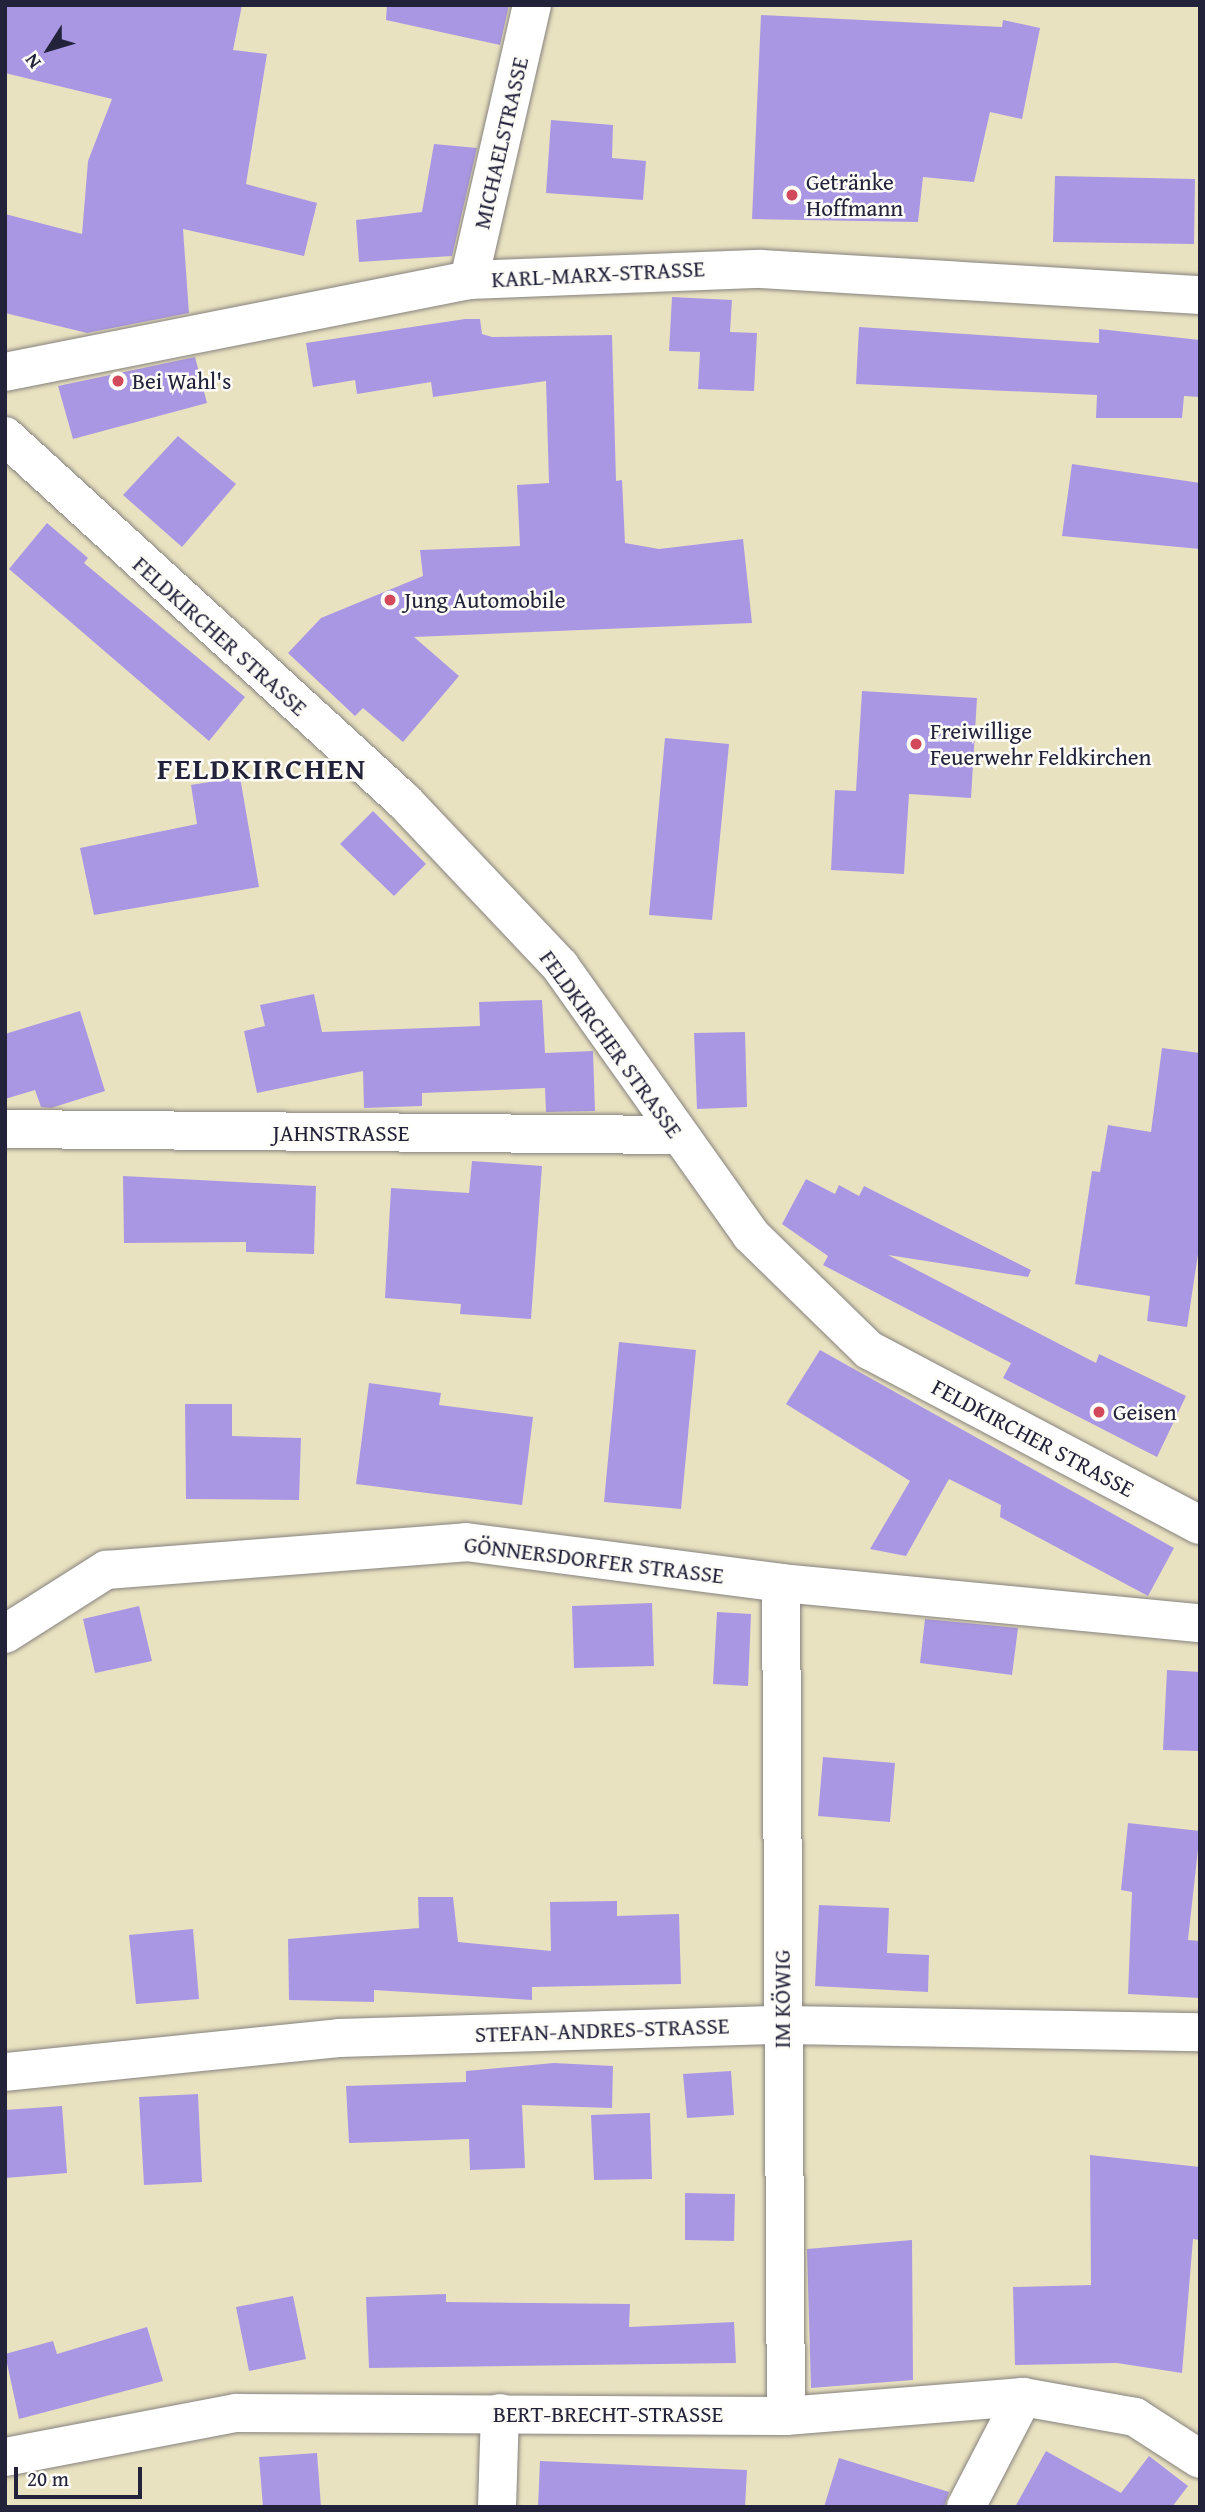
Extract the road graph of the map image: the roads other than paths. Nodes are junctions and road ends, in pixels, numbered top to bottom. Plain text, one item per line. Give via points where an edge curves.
1 (532, 5) edge
2 (469, 280) junction
3 (1200, 295) edge
4 (5, 372) edge
5 (5, 436) edge
6 (5, 1129) edge
7 (676, 1135) junction
8 (1200, 1525) edge
9 (781, 1583) junction
10 (1200, 1623) edge
11 (5, 1634) edge
12 (782, 2025) junction
13 (1200, 2032) edge
14 (5, 2072) edge
15 (1023, 2397) junction
16 (500, 2413) junction
17 (786, 2416) junction
18 (5, 2458) edge
19 (1200, 2459) edge
20 (497, 2507) edge
21 (966, 2507) edge

1 - 2 street, MICHAELSTRASSE
2 - 3 street, KARL-MARX-STRASSE via 761,268
2 - 4 street, KARL-MARX-STRASSE
5 - 7 street, FELDKIRCHER STRASSE via 405,802 560,966
6 - 7 street, JAHNSTRASSE
7 - 8 street, FELDKIRCHER STRASSE via 751,1235 869,1350
9 - 10 street, GÖNNERSDORFER STRASSE
9 - 11 street, GÖNNERSDORFER STRASSE via 452,1543 106,1570
9 - 12 street, IM KÖWIG
12 - 13 street, STEFAN-ANDRES-STRASSE
12 - 14 street, STEFAN-ANDRES-STRASSE via 339,2038
12 - 17 street, IM KÖWIG
15 - 17 street, BERT-BRECHT-STRASSE
15 - 19 street, BERT-BRECHT-STRASSE via 1135,2417
15 - 21 street
16 - 17 street, BERT-BRECHT-STRASSE
16 - 18 street, BERT-BRECHT-STRASSE via 236,2413
16 - 20 street

